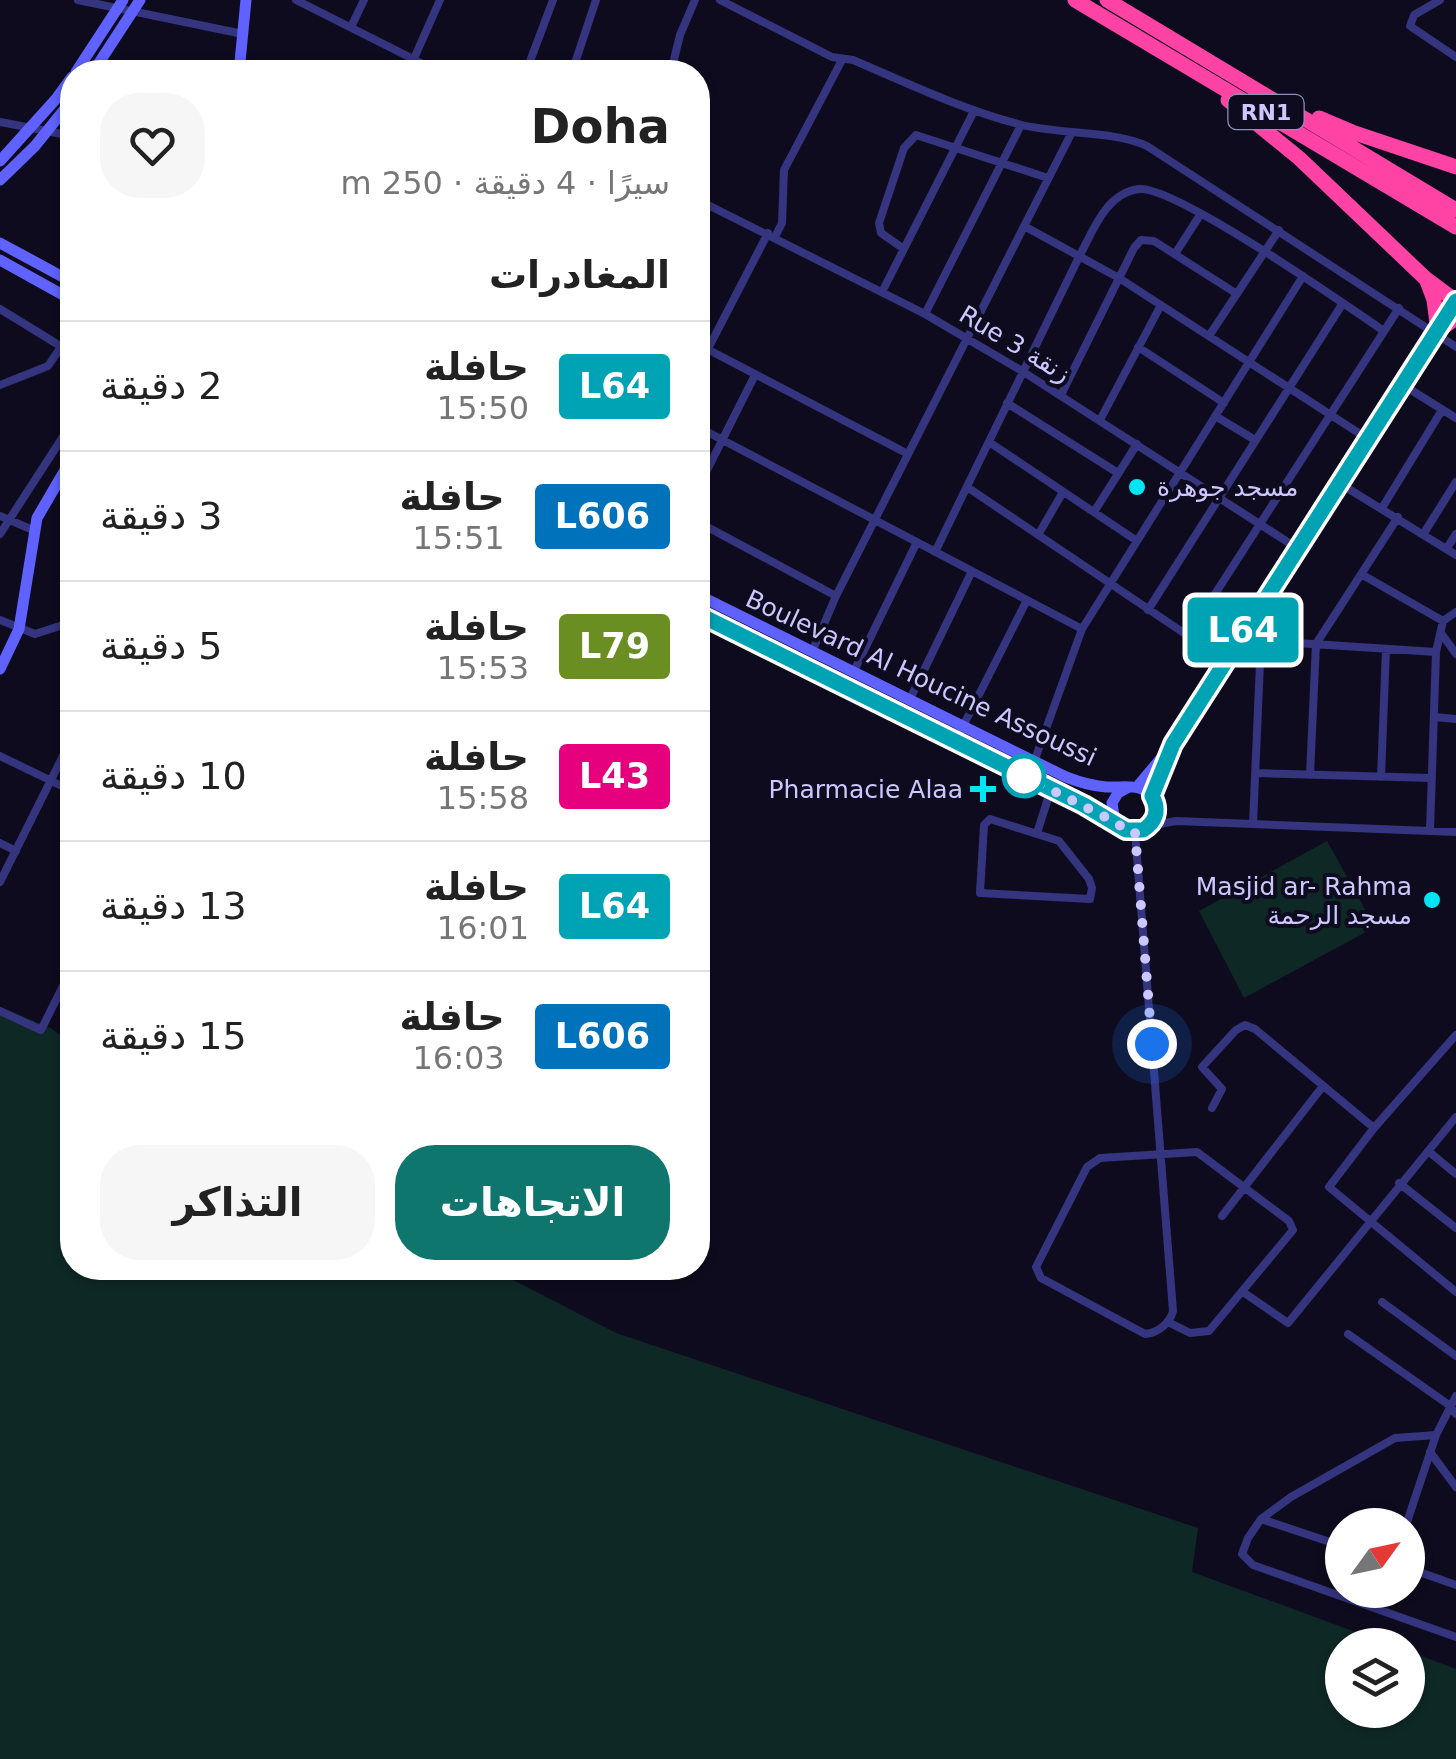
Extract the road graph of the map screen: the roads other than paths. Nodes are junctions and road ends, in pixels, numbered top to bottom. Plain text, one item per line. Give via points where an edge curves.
1 (78, 0) edge
2 (246, 0) edge
3 (296, 0) edge
4 (364, 0) edge
5 (440, 0) edge
6 (553, 0) edge
7 (596, 0) edge
8 (695, 0) edge
9 (720, 0) edge
10 (1075, 0) edge
11 (1107, 0) edge
12 (1440, 0) edge
13 (120, 4) edge
14 (137, 6) edge
15 (352, 27) junction
16 (244, 34) junction
17 (1179, 52) junction
18 (1456, 58) edge
19 (84, 60) edge
20 (101, 60) edge
21 (241, 60) edge
22 (414, 60) joint
23 (530, 60) edge
24 (576, 60) edge
25 (674, 60) edge
26 (842, 60) junction
27 (60, 92) edge
28 (974, 111) junction
29 (60, 115) edge
30 (0, 122) edge
31 (1021, 125) junction
32 (32, 127) junction
33 (47, 131) junction
34 (60, 134) edge
35 (1070, 134) junction
36 (955, 146) junction
37 (0, 161) edge
38 (1000, 165) junction
39 (1456, 167) edge
40 (1048, 178) junction
41 (0, 180) edge
42 (710, 206) edge
43 (1456, 210) edge
44 (1200, 215) junction
45 (1024, 226) junction
46 (1456, 227) edge
47 (1279, 230) junction
48 (771, 235) junction
49 (0, 243) edge
50 (904, 249) junction
51 (1264, 251) junction
52 (1175, 254) junction
53 (1080, 255) junction
54 (0, 260) edge
55 (60, 276) edge
56 (1303, 276) junction
57 (1120, 278) junction
58 (1424, 278) junction
59 (882, 292) junction
60 (60, 293) edge
61 (1236, 294) junction
62 (1456, 301) edge
63 (1343, 303) junction
64 (1161, 305) junction
65 (1399, 308) junction
66 (0, 309) edge
67 (925, 314) junction
68 (1456, 318) edge
69 (1384, 330) junction
70 (1437, 332) junction
71 (1209, 336) junction
72 (967, 339) junction
73 (710, 344) edge
74 (60, 346) edge
75 (1138, 347) junction
76 (1456, 347) edge
77 (60, 349) edge
78 (710, 351) edge
79 (1249, 364) junction
80 (1022, 371) junction
81 (755, 375) junction
82 (0, 385) edge
83 (1403, 385) junction
84 (1289, 388) junction
85 (1061, 395) junction
86 (1007, 403) junction
87 (1224, 403) junction
88 (1442, 410) junction
89 (1330, 415) junction
90 (1216, 417) junction
91 (1456, 418) edge
92 (1100, 420) junction
93 (710, 434) edge
94 (1368, 439) junction
95 (722, 440) junction
96 (1256, 440) junction
97 (60, 442) edge
98 (988, 442) junction
99 (1137, 444) junction
100 (908, 454) junction
101 (710, 464) edge
102 (1118, 473) junction
103 (1180, 473) junction
104 (1456, 482) edge
105 (1339, 483) junction
106 (60, 486) edge
107 (967, 487) junction
108 (1063, 492) junction
109 (1219, 498) junction
110 (1382, 508) junction
111 (1094, 512) junction
112 (0, 516) edge
113 (1398, 517) junction
114 (875, 520) junction
115 (11, 521) junction
116 (1260, 524) junction
117 (710, 528) edge
118 (34, 530) junction
119 (1424, 533) junction
120 (0, 534) edge
121 (1038, 534) junction
122 (1456, 534) edge
123 (1137, 541) junction
124 (917, 542) junction
125 (1297, 548) junction
126 (1447, 548) junction
127 (936, 552) junction
128 (1456, 555) edge
129 (972, 571) junction
130 (1361, 574) junction
131 (1109, 583) junction
132 (836, 596) junction
133 (1026, 600) junction
134 (710, 601) edge
135 (1148, 610) junction
136 (1456, 612) edge
137 (0, 620) edge
138 (710, 620) edge
139 (1443, 621) junction
140 (60, 626) edge
141 (20, 628) junction
142 (1082, 629) junction
143 (1441, 633) junction
144 (1188, 636) junction
145 (1238, 639) junction
146 (1261, 640) junction
147 (1316, 644) junction
148 (1386, 649) junction
149 (812, 652) junction
150 (1436, 652) junction
151 (1456, 654) edge
152 (1224, 660) junction
153 (0, 668) edge
154 (853, 673) junction
155 (909, 701) junction
156 (1434, 717) junction
157 (1456, 719) edge
158 (963, 728) junction
159 (956, 742) junction
160 (1173, 744) junction
161 (0, 756) edge
162 (1034, 762) junction
163 (60, 763) edge
164 (1256, 773) junction
165 (1310, 774) junction
166 (1381, 776) junction
167 (1432, 778) junction
168 (51, 781) junction
169 (60, 786) edge
170 (1133, 787) junction
171 (1051, 790) junction
172 (1155, 801) junction
173 (1176, 820) junction
174 (1115, 822) junction
175 (1253, 824) junction
176 (1150, 826) junction
177 (1430, 831) junction
178 (1135, 832) junction
179 (1456, 832) edge
180 (1037, 833) junction
181 (0, 843) edge
182 (16, 851) junction
183 (0, 882) edge
184 (60, 993) edge
185 (0, 1011) edge
186 (1456, 1035) edge
187 (1323, 1086) junction
188 (1212, 1108) dead end
189 (1456, 1117) edge
190 (1374, 1128) junction
191 (1428, 1151) junction
192 (1160, 1152) junction
193 (1456, 1174) edge
194 (1399, 1183) junction
195 (1244, 1188) junction
196 (1222, 1216) dead end
197 (1370, 1221) junction
198 (1456, 1228) edge
199 (1243, 1292) junction
200 (1456, 1292) edge
201 (1382, 1302) dead end
202 (1168, 1322) junction
203 (1348, 1334) dead end
204 (1456, 1356) edge
205 (1456, 1396) edge
206 (1449, 1404) junction
207 (1456, 1414) edge
208 (1436, 1435) junction
209 (1430, 1452) junction
210 (1456, 1487) edge
211 (1412, 1508) edge
212 (1261, 1519) junction
213 (1325, 1540) edge
214 (1425, 1574) edge
215 (1456, 1585) edge
216 (1456, 1637) edge

1 - 13 street
2 - 16 street
3 - 15 street
4 - 15 street
5 - 22 street
6 - 23 street
7 - 24 street
8 - 25 street
9 - 26 street
10 - 17 highway, RN1
11 - 17 highway, RN1
12 - 18 street via 1414,15 1410,26
13 - 14 street
13 - 19 street
14 - 16 street
14 - 20 street
15 - 22 street
16 - 21 street
17 - 39 highway via 1352,132
17 - 43 highway, RN1
17 - 46 highway, RN1
17 - 58 highway
26 - 28 street
26 - 48 street via 784,170 782,223
27 - 32 street
28 - 31 street
28 - 36 street
29 - 33 street
30 - 32 street
31 - 35 street
31 - 38 street
32 - 33 street
32 - 37 street
33 - 34 street
33 - 41 street
35 - 40 street
35 - 47 street via 1134,140
36 - 38 street
36 - 50 street
36 - 50 street via 921,134 907,142 878,228
38 - 40 street
38 - 67 street
40 - 45 street
42 - 48 street, Rue 3 زنقة
44 - 51 street
44 - 52 street
44 - 53 street via 1151,190 1128,192 1105,210
45 - 53 street
45 - 72 street
47 - 51 street
47 - 65 street
48 - 59 street, Rue 3 زنقة
48 - 73 street
49 - 55 street
50 - 59 street
51 - 56 street
51 - 61 street
52 - 57 street via 1141,240
52 - 61 street
53 - 57 street
53 - 80 street
54 - 60 street
56 - 63 street
56 - 79 street
57 - 64 street
57 - 85 street
58 - 62 highway
58 - 70 highway
59 - 67 street, Rue 3 زنقة
61 - 71 street
62 - 70 street
63 - 69 street
63 - 84 street
64 - 71 street
64 - 75 street
65 - 69 street
65 - 70 street
66 - 74 street
67 - 72 street, Rue 3 زنقة
68 - 70 highway
69 - 89 street
70 - 76 street
70 - 83 street
71 - 79 street
72 - 80 street, Rue 3 زنقة
72 - 100 street
75 - 87 street
75 - 92 street
77 - 82 street via 43,370
78 - 81 street
79 - 84 street
79 - 87 street
80 - 85 street, Rue 3 زنقة
80 - 86 street
81 - 95 street
81 - 100 street
83 - 88 street
83 - 94 street
84 - 89 street
84 - 96 street
85 - 92 street, Rue 3 زنقة
86 - 98 street
86 - 102 street
87 - 90 street
88 - 91 street
88 - 110 street
89 - 94 street
89 - 116 street
90 - 96 street
90 - 103 street
92 - 99 street, Rue 3 زنقة
93 - 95 street
94 - 105 street
95 - 101 street
95 - 114 street
96 - 109 street
97 - 115 street
98 - 107 street
98 - 108 street
99 - 102 street
99 - 103 street, Rue 3 زنقة
100 - 114 street
102 - 111 street
103 - 109 street, Rue 3 زنقة
103 - 123 street
104 - 119 street
105 - 110 street
105 - 125 street
106 - 118 street
107 - 121 street
107 - 127 street
108 - 111 street
108 - 121 street
109 - 116 street, Rue 3 زنقة
109 - 135 street
110 - 113 street
111 - 123 street
112 - 115 street
113 - 119 street
113 - 130 street
114 - 124 street
114 - 132 street
115 - 118 street
115 - 120 street
116 - 125 street, Rue 3 زنقة
116 - 144 street
117 - 132 street
118 - 141 street
119 - 126 street
121 - 131 street
122 - 126 street
123 - 131 street
124 - 127 street
124 - 154 street
125 - 145 street
126 - 128 street
127 - 129 street
129 - 133 street
129 - 155 street
130 - 139 street
130 - 147 street
131 - 135 street
131 - 142 street
132 - 149 street
133 - 142 street
133 - 158 street
134 - 149 street, Boulevard Al Houcine Assoussi
135 - 144 street
136 - 139 street
137 - 141 street
138 - 159 street, Boulevard Al Houcine Assoussi
139 - 143 street
140 - 141 street via 34,634
141 - 153 street
142 - 162 street
143 - 150 street
143 - 151 street
144 - 152 street
145 - 146 street
145 - 152 street
146 - 147 street
146 - 164 street
147 - 148 street
147 - 165 street
148 - 150 street
148 - 166 street
149 - 154 street, Boulevard Al Houcine Assoussi
150 - 156 street
152 - 160 street
154 - 155 street, Boulevard Al Houcine Assoussi
155 - 158 street, Boulevard Al Houcine Assoussi
156 - 157 street
156 - 167 street
158 - 159 street
158 - 162 street, Boulevard Al Houcine Assoussi
159 - 171 street, Boulevard Al Houcine Assoussi
160 - 170 street
160 - 172 street
161 - 168 street
162 - 170 street, Boulevard Al Houcine Assoussi via 1082,783
163 - 168 street
164 - 165 street
164 - 175 street
165 - 166 street
166 - 167 street
167 - 177 street
168 - 169 street
168 - 182 street
170 - 172 street
170 - 174 street via 1112,803
171 - 174 street, Boulevard Al Houcine Assoussi
171 - 180 street
172 - 173 street
172 - 176 street
173 - 175 street
173 - 176 street
174 - 178 street
175 - 177 street
176 - 178 street
177 - 179 street
178 - 192 street
180 - 180 street via 986,820 980,894 1090,899 1089,879 1063,845
181 - 182 street
182 - 183 street
184 - 185 street via 42,1030
186 - 190 street
187 - 188 street via 1245,1025 1202,1067 1222,1089
187 - 190 street
187 - 195 street
189 - 191 street
190 - 197 street via 1329,1186
191 - 193 street
191 - 194 street
192 - 195 street via 1196,1152
192 - 202 street via 1173,1311
192 - 202 street via 1090,1163 1036,1267 1040,1278 1145,1334
194 - 197 street
194 - 198 street
195 - 196 street
195 - 199 street via 1292,1230
197 - 199 street via 1288,1323
197 - 200 street
199 - 202 street via 1203,1334
201 - 204 street
203 - 206 street
205 - 206 street
206 - 207 street
206 - 208 street
208 - 209 street
208 - 212 street via 1384,1443
209 - 210 street
209 - 211 street
212 - 213 street
212 - 216 street via 1244,1546 1247,1562
214 - 215 street

